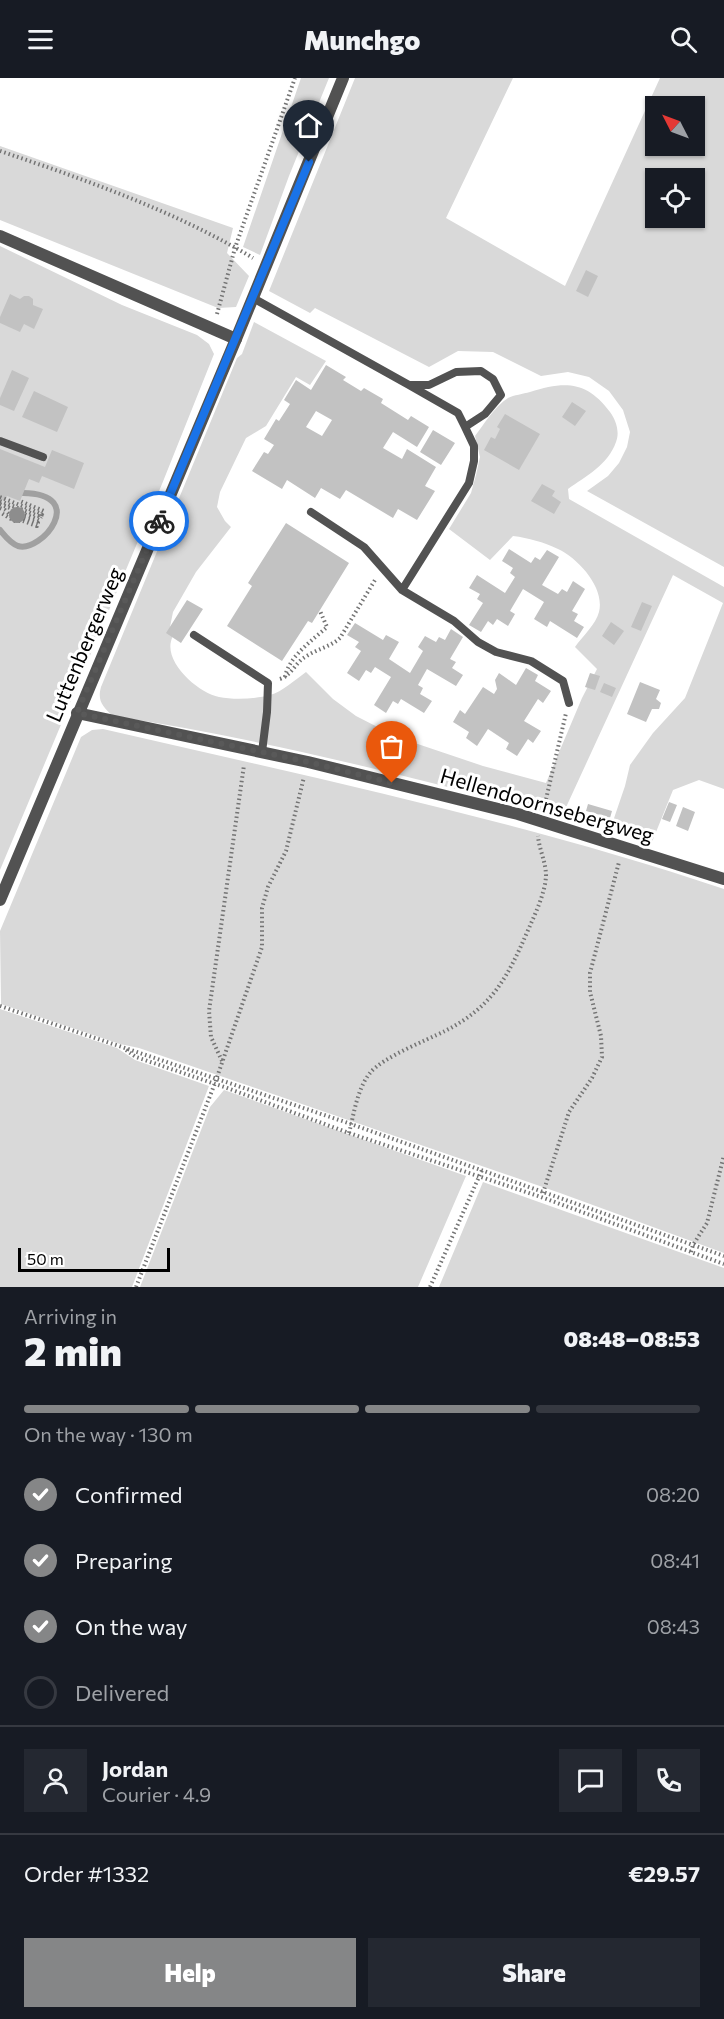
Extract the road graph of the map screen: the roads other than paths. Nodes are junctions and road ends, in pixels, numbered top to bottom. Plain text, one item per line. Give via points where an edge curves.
1 (343, 78) edge
2 (0, 236) edge
3 (253, 298) junction
4 (236, 339) junction
5 (409, 385) junction
6 (465, 427) junction
7 (0, 441) edge
8 (43, 458) dead end
9 (311, 512) dead end
10 (402, 590) junction
11 (194, 635) dead end
12 (569, 703) road end
13 (77, 713) junction
14 (262, 752) junction
15 (724, 879) edge
16 (0, 900) edge

1 - 3 street, Luttenbergerweg
2 - 4 street
3 - 4 street, Luttenbergerweg
3 - 5 lane
4 - 13 street, Luttenbergerweg
5 - 6 lane via 458,413
5 - 6 lane via 429,385 456,372 481,371 493,379 501,395 485,414
6 - 10 lane via 474,446 470,483
7 - 8 lane
9 - 10 lane via 364,547
10 - 12 lane via 454,621 478,642 496,652 531,661 563,681
11 - 14 lane via 268,683
13 - 14 street, Hellendoornsebergweg
13 - 16 street, Luttenbergerweg
14 - 15 street, Hellendoornsebergweg via 540,820

